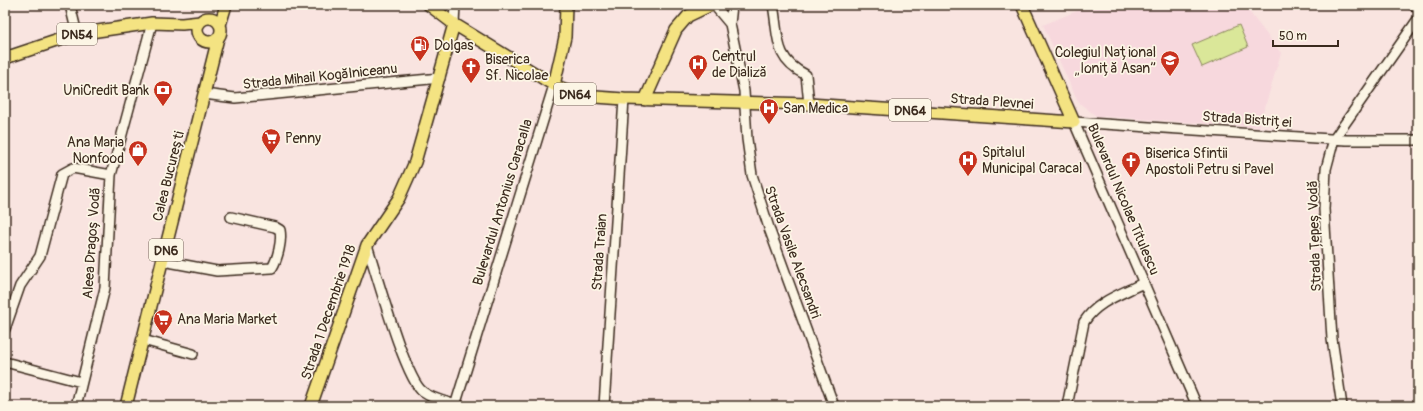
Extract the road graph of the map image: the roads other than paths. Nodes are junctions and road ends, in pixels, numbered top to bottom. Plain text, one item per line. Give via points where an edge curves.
1 (70, 5) edge
2 (429, 5) edge
3 (455, 5) edge
4 (566, 5) edge
5 (711, 5) edge
6 (714, 5) edge
7 (732, 5) edge
8 (774, 5) edge
9 (1022, 5) edge
10 (1413, 5) edge
11 (225, 8) edge
12 (1418, 8) edge
13 (1418, 19) edge
14 (200, 22) junction
15 (216, 22) junction
16 (152, 24) junction
17 (182, 24) junction
18 (454, 24) junction
19 (730, 24) junction
20 (77, 34) junction
21 (200, 37) junction
22 (218, 38) junction
23 (5, 58) edge
24 (210, 69) junction
25 (440, 78) junction
26 (554, 85) junction
27 (204, 94) junction
28 (624, 100) junction
29 (645, 100) junction
30 (746, 103) junction
31 (809, 104) junction
32 (1074, 122) junction
33 (1334, 139) junction
34 (1418, 140) edge
35 (111, 175) junction
36 (231, 217) dead end
37 (367, 245) junction
38 (163, 261) junction
39 (1143, 283) junction
40 (5, 329) edge
41 (143, 340) junction
42 (193, 354) dead end
43 (5, 362) edge
44 (81, 382) junction
45 (457, 405) edge
46 (76, 406) edge
47 (126, 406) edge
48 (311, 406) edge
49 (604, 406) edge
50 (834, 406) edge
51 (1067, 406) edge
52 (1197, 406) edge
53 (1342, 406) edge

1 - 20 street
2 - 18 main road, Strada Plevnei / DN64
3 - 18 street, Strada 1 Decembrie 1918
4 - 26 main road, Bulevardul Antonius Caracalla via 565,37
5 - 29 main road via 688,16 676,30
6 - 19 street
7 - 19 street
8 - 31 street via 780,50 786,62 806,75
9 - 32 main road, Bulevardul Nicolae Titulescu
10 - 12 street
11 - 15 main road
13 - 33 street, Strada Țepeș Vodă
14 - 15 main road via 205,19
14 - 17 main road, DN54
14 - 21 main road, DN6 via 197,28
15 - 22 main road, DN6 via 221,32
16 - 17 main road, DN54
16 - 20 main road, DN54
16 - 35 street, Aleea Dragoș Vodă
17 - 21 main road
18 - 25 main road, Strada 1 Decembrie 1918
18 - 26 main road, Strada Plevnei / DN64
19 - 30 street, Strada Vasile Alecsandri
20 - 23 main road, DN54
21 - 22 main road via 209,42
21 - 24 main road, Calea București / DN6 via 208,52
22 - 24 main road, Calea București / DN6
24 - 27 main road, Calea București / DN6
25 - 27 street, Strada Mihail Kogălniceanu via 244,98
25 - 37 main road, Strada 1 Decembrie 1918 via 415,162 399,198
26 - 28 main road, Strada Plevnei / DN64 via 582,96
26 - 45 street, Bulevardul Antonius Caracalla
27 - 38 main road, Calea București / DN6
28 - 29 main road, Strada Plevnei / DN64
28 - 49 street, Strada Traian
29 - 30 main road, Strada Plevnei / DN64
30 - 31 main road, Strada Plevnei / DN64
30 - 50 street, Strada Vasile Alecsandri via 748,147 756,190
31 - 32 main road, Strada Plevnei / DN64
32 - 33 street, Strada Bistriței
32 - 39 street, Bulevardul Nicolae Titulescu
33 - 34 street, Strada Bistriței
33 - 53 street, Strada Țepeș Vodă via 1326,169 1324,209 1332,339
35 - 40 street, Aleea Dragoș Vodă via 73,168 62,174 40,256 20,286
35 - 44 street, Aleea Dragoș Vodă via 105,288
36 - 38 street via 280,230 277,256 272,268 217,271
37 - 45 street via 412,379 423,392
37 - 48 main road, Strada 1 Decembrie 1918
38 - 41 main road, Calea București / DN6
39 - 51 street via 1104,302 1090,313 1084,322
39 - 52 street, Bulevardul Nicolae Titulescu
41 - 42 street
41 - 47 main road, Calea București / DN6
43 - 44 street
44 - 46 street, Aleea Dragoș Vodă

